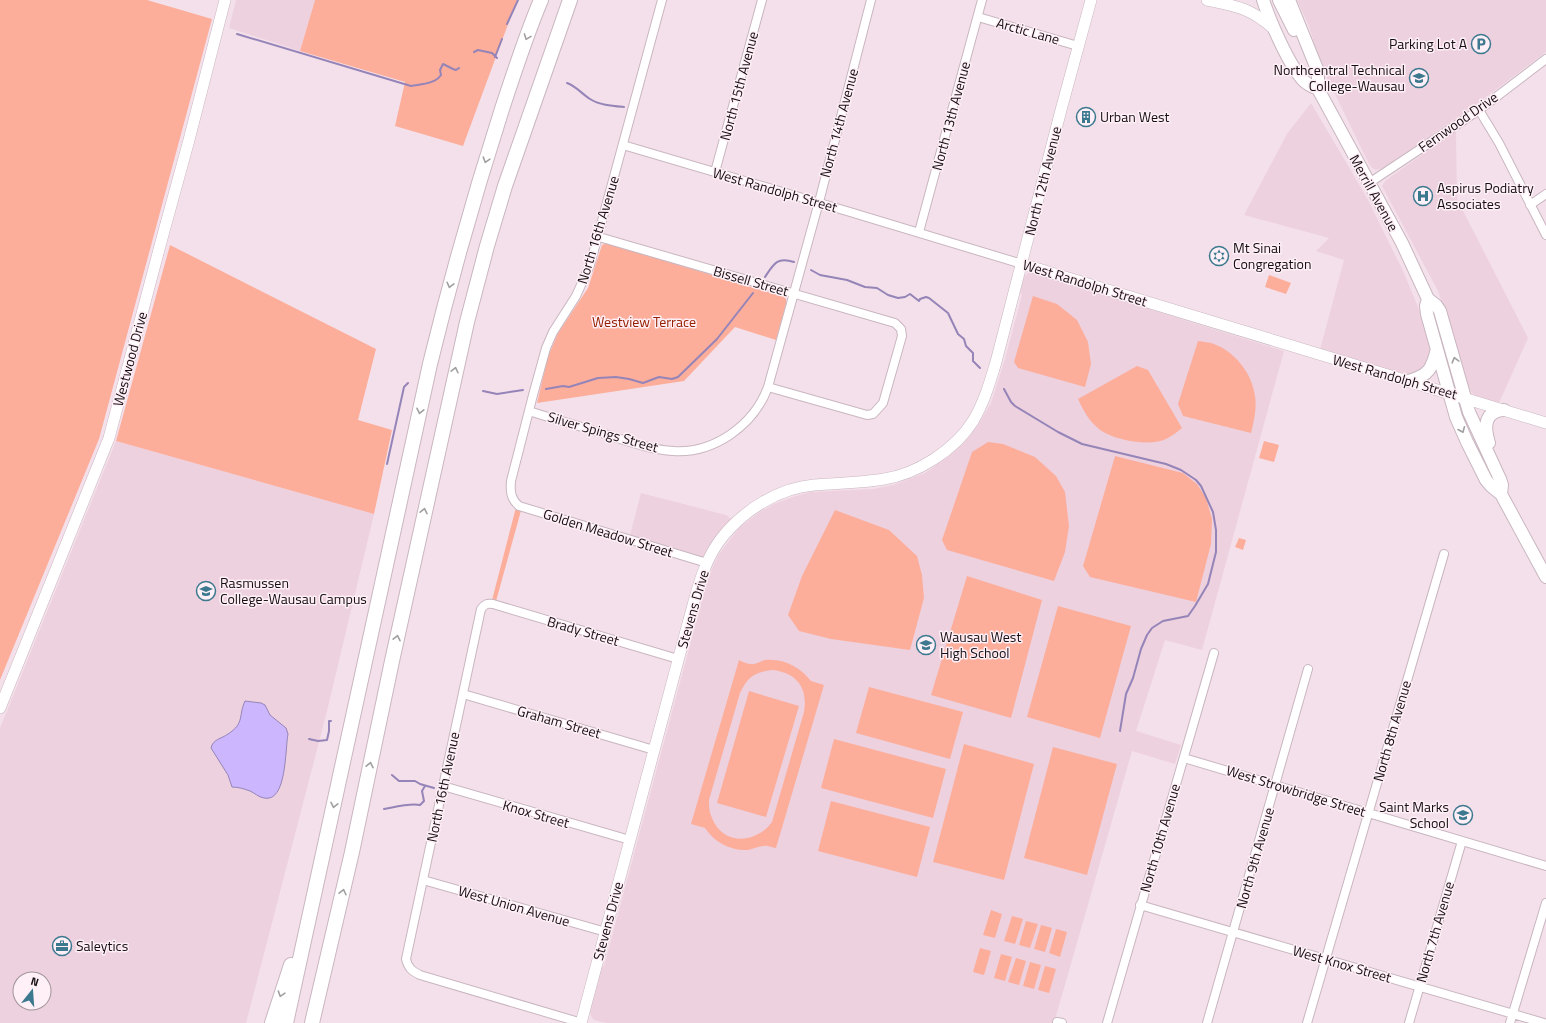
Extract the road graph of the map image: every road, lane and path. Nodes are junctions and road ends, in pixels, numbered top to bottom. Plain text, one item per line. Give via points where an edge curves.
1 (225, 0) edge
2 (570, 0) edge
3 (580, 0) edge
4 (662, 0) edge
5 (762, 0) edge
6 (871, 0) edge
7 (982, 0) edge
8 (1091, 0) edge
9 (1207, 0) edge
10 (1263, 0) edge
11 (1279, 0) edge
12 (1289, 0) edge
13 (540, 2) edge
14 (978, 17) junction
15 (1275, 30) junction
16 (1078, 46) junction
17 (1546, 59) edge
18 (1317, 69) junction
19 (1318, 89) junction
20 (1480, 110) junction
21 (530, 112) junction
22 (624, 145) junction
23 (715, 172) junction
24 (1369, 183) junction
25 (1546, 194) edge
26 (819, 202) junction
27 (1530, 205) junction
28 (919, 232) junction
29 (1546, 235) edge
30 (599, 237) junction
31 (1022, 264) junction
32 (793, 293) junction
33 (1428, 299) junction
34 (1437, 349) junction
35 (996, 362) joint
36 (1409, 382) junction
37 (768, 387) junction
38 (1449, 393) junction
39 (1465, 398) junction
40 (1504, 410) junction
41 (529, 411) junction
42 (1546, 423) edge
43 (1493, 463) junction
44 (1501, 494) junction
45 (513, 499) joint
46 (1444, 554) dead end
47 (707, 563) junction
48 (1546, 577) edge
49 (487, 603) joint
50 (1214, 653) dead end
51 (678, 659) junction
52 (1308, 669) dead end
53 (463, 694) junction
54 (0, 708) edge
55 (654, 750) junction
56 (1184, 758) junction
57 (1276, 785) junction
58 (443, 786) junction
59 (1369, 813) junction
60 (630, 840) junction
61 (1462, 842) junction
62 (1546, 866) edge
63 (423, 880) junction
64 (1546, 903) edge
65 (1140, 905) junction
66 (309, 918) junction
67 (334, 930) junction
68 (606, 932) junction
69 (1233, 932) junction
70 (1326, 959) junction
71 (1419, 986) junction
72 (1513, 1014) junction
73 (272, 1023) edge
74 (286, 1023) edge
75 (312, 1023) edge
76 (320, 1023) edge
77 (581, 1023) edge
78 (1107, 1023) edge
79 (1207, 1023) edge
80 (1308, 1023) edge
81 (1409, 1023) edge
82 (1510, 1023) edge
83 (1544, 1023) edge

1 - 54 street, Westwood Drive via 190,140 109,438
2 - 21 highway
3 - 21 highway
4 - 22 street, North 16th Avenue
5 - 23 street, North 15th Avenue
6 - 26 street, North 14th Avenue
7 - 14 street, North 13th Avenue
8 - 16 street, North 12th Avenue
9 - 15 street via 1245,9 1260,17
10 - 15 main road, Merrill Avenue
11 - 18 main road
12 - 18 main road, Merrill Avenue
13 -> 66 highway via 492,140 441,322
14 - 16 street, Arctic Lane
14 - 28 street, North 13th Avenue
15 - 19 main road, Merrill Avenue via 1300,76
16 - 31 street, North 12th Avenue
17 - 20 street, Fernwood Drive
18 - 19 main road, Merrill Avenue
19 - 24 main road, Merrill Avenue
20 - 24 street, Fernwood Drive
20 - 27 street
67 -> 21 highway via 462,342 487,246
22 - 23 street, West Randolph Street
22 - 30 street, North 16th Avenue
23 - 26 street, West Randolph Street
24 - 33 main road, Merrill Avenue via 1410,259
25 - 27 street
26 - 28 street, West Randolph Street
26 - 32 street, North 14th Avenue
27 - 29 street
28 - 31 street, West Randolph Street
30 - 32 street, Bissell Street
30 - 41 street, North 16th Avenue via 582,286 546,348
31 - 35 street, North 12th Avenue
31 - 36 street, West Randolph Street
32 - 37 street, Silver Spings Street
32 - 37 street, Bissell Street via 895,323 902,336 883,403 874,414 867,415
33 - 34 main road, Merrill Avenue via 1427,312
39 -> 33 main road, Merrill Avenue via 1441,315 1437,306
34 - 36 main road via 1428,372
34 - 38 main road, Merrill Avenue
35 - 47 street, Stevens Drive via 986,394 972,422 960,437 931,461 906,474 886,479 813,485 780,494 757,506 736,522 723,536
36 - 38 street, West Randolph Street
37 - 41 street, Silver Spings Street via 758,408 735,431 712,444 686,451 652,448
38 - 39 street, West Randolph Street
38 -> 44 main road, Merrill Avenue via 1456,417 1473,454 1489,484
39 - 40 street, West Randolph Street
39 - 43 main road, Merrill Avenue
40 - 42 street, West Randolph Street
40 - 43 main road via 1494,412 1485,428
41 - 45 street, North 16th Avenue via 512,481
43 - 44 main road, Merrill Avenue via 1501,483
44 - 48 main road, Merrill Avenue
45 - 47 street, Golden Meadow Street via 522,507
46 - 59 street, North 8th Avenue
47 - 51 street, Stevens Drive
49 - 51 street, Brady Street
49 - 53 street, North 16th Avenue via 481,609
50 - 56 street, North 10th Avenue
51 - 55 street, Stevens Drive
52 - 57 street, North 9th Avenue
53 - 55 street, Graham Street
53 - 58 street, North 16th Avenue
55 - 60 street, Stevens Drive
56 - 57 street, West Strowbridge Street
56 - 65 street, North 10th Avenue
57 - 59 street, West Strowbridge Street
57 - 69 street, North 9th Avenue
58 - 60 street, Knox Street
58 - 63 street, North 16th Avenue
59 - 61 street, West Strowbridge Street
59 - 70 street, North 8th Avenue
60 - 68 street, Stevens Drive
61 - 62 street, West Strowbridge Street
61 - 71 street, North 7th Avenue
63 - 68 street, West Union Avenue
63 - 77 street, North 16th Avenue via 406,959 412,972
64 - 72 street
65 - 69 street, West Knox Street
65 - 78 street, North 10th Avenue
66 -> 73 highway via 296,947
66 - 74 highway
67 - 75 highway
67 - 76 highway
68 - 77 street, Stevens Drive
69 - 70 street, West Knox Street
69 - 79 street, North 9th Avenue
70 - 71 street, West Knox Street
70 - 80 street, North 8th Avenue
71 - 72 street, West Knox Street
71 - 81 street, North 7th Avenue
72 - 82 street
72 - 83 street, West Knox Street

